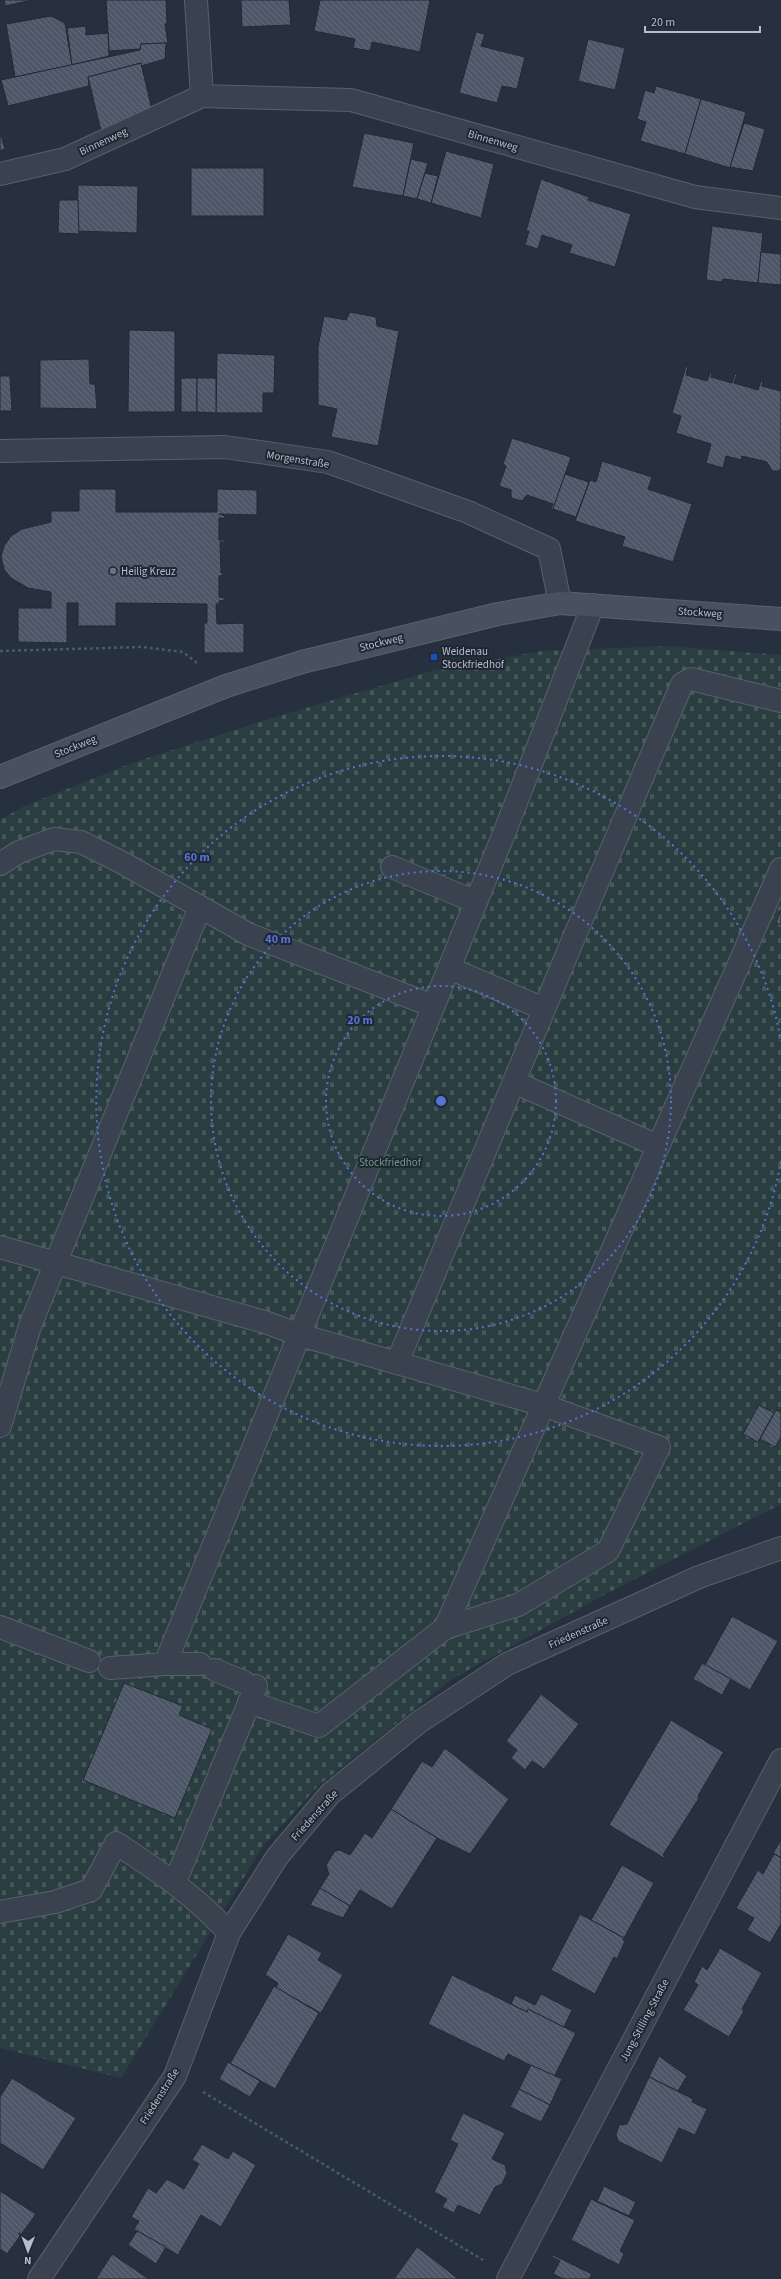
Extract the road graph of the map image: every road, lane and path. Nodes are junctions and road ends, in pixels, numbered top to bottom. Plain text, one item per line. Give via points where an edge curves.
1 (196, 0) edge
2 (202, 96) junction
3 (0, 174) edge
4 (781, 208) edge
5 (0, 451) edge
6 (560, 603) junction
7 (593, 605) junction
8 (781, 619) edge
9 (0, 651) edge
10 (226, 686) junction
11 (781, 701) edge
12 (2, 773) edge
13 (0, 864) edge
14 (392, 867) dead end
15 (781, 869) edge
16 (476, 902) junction
17 (200, 907) junction
18 (449, 968) junction
19 (433, 1006) junction
20 (544, 1009) junction
21 (514, 1082) junction
22 (658, 1146) junction
23 (0, 1247) edge
24 (56, 1263) junction
25 (300, 1335) junction
26 (397, 1363) junction
27 (543, 1405) junction
28 (0, 1426) edge
29 (781, 1548) edge
30 (0, 1627) edge
31 (445, 1628) junction
32 (89, 1661) dead end
33 (165, 1664) junction
34 (110, 1668) dead end
35 (250, 1690) junction
36 (781, 1760) edge
37 (175, 1882) junction
38 (0, 1912) edge
39 (229, 1933) junction
40 (175, 2076) junction
41 (509, 2277) edge
42 (39, 2279) edge

1 - 2 street
2 - 3 street, Binnenweg via 65,159
2 - 4 street, Binnenweg via 351,100 695,197
5 - 6 street, Morgenstraße via 225,447 328,462 468,512 549,549
6 - 7 street, Stockweg
6 - 10 street, Stockweg via 396,638 302,662
7 - 8 street, Stockweg
7 - 16 street
9 - 10 path via 142,646 183,652
10 - 12 street, Stockweg
11 - 20 street via 691,679 682,684
13 - 17 street via 19,852 54,839 81,842 122,862
14 - 16 street
15 - 22 street
16 - 18 street
17 - 19 street via 248,934
17 - 24 street
18 - 19 street
18 - 20 street
19 - 25 street
20 - 21 street
21 - 22 street
21 - 26 street
22 - 27 street
23 - 24 street
24 - 25 street via 265,1322
24 - 28 street via 30,1326
25 - 26 street
25 - 33 street
26 - 27 street
27 - 31 street
27 - 31 street via 659,1447 608,1551 518,1605
29 - 39 street, Friedenstraße via 699,1577 507,1664 420,1722 330,1794 277,1857
30 - 32 street
31 - 35 street via 319,1726
33 - 34 street
33 - 35 street via 208,1667
35 - 37 street
36 - 41 street, Jung-Stilling-Straße
37 - 38 street via 116,1843 91,1890 55,1902
37 - 39 street via 214,1916
39 - 40 street, Friedenstraße
40 - 41 path
40 - 42 street, Friedenstraße

